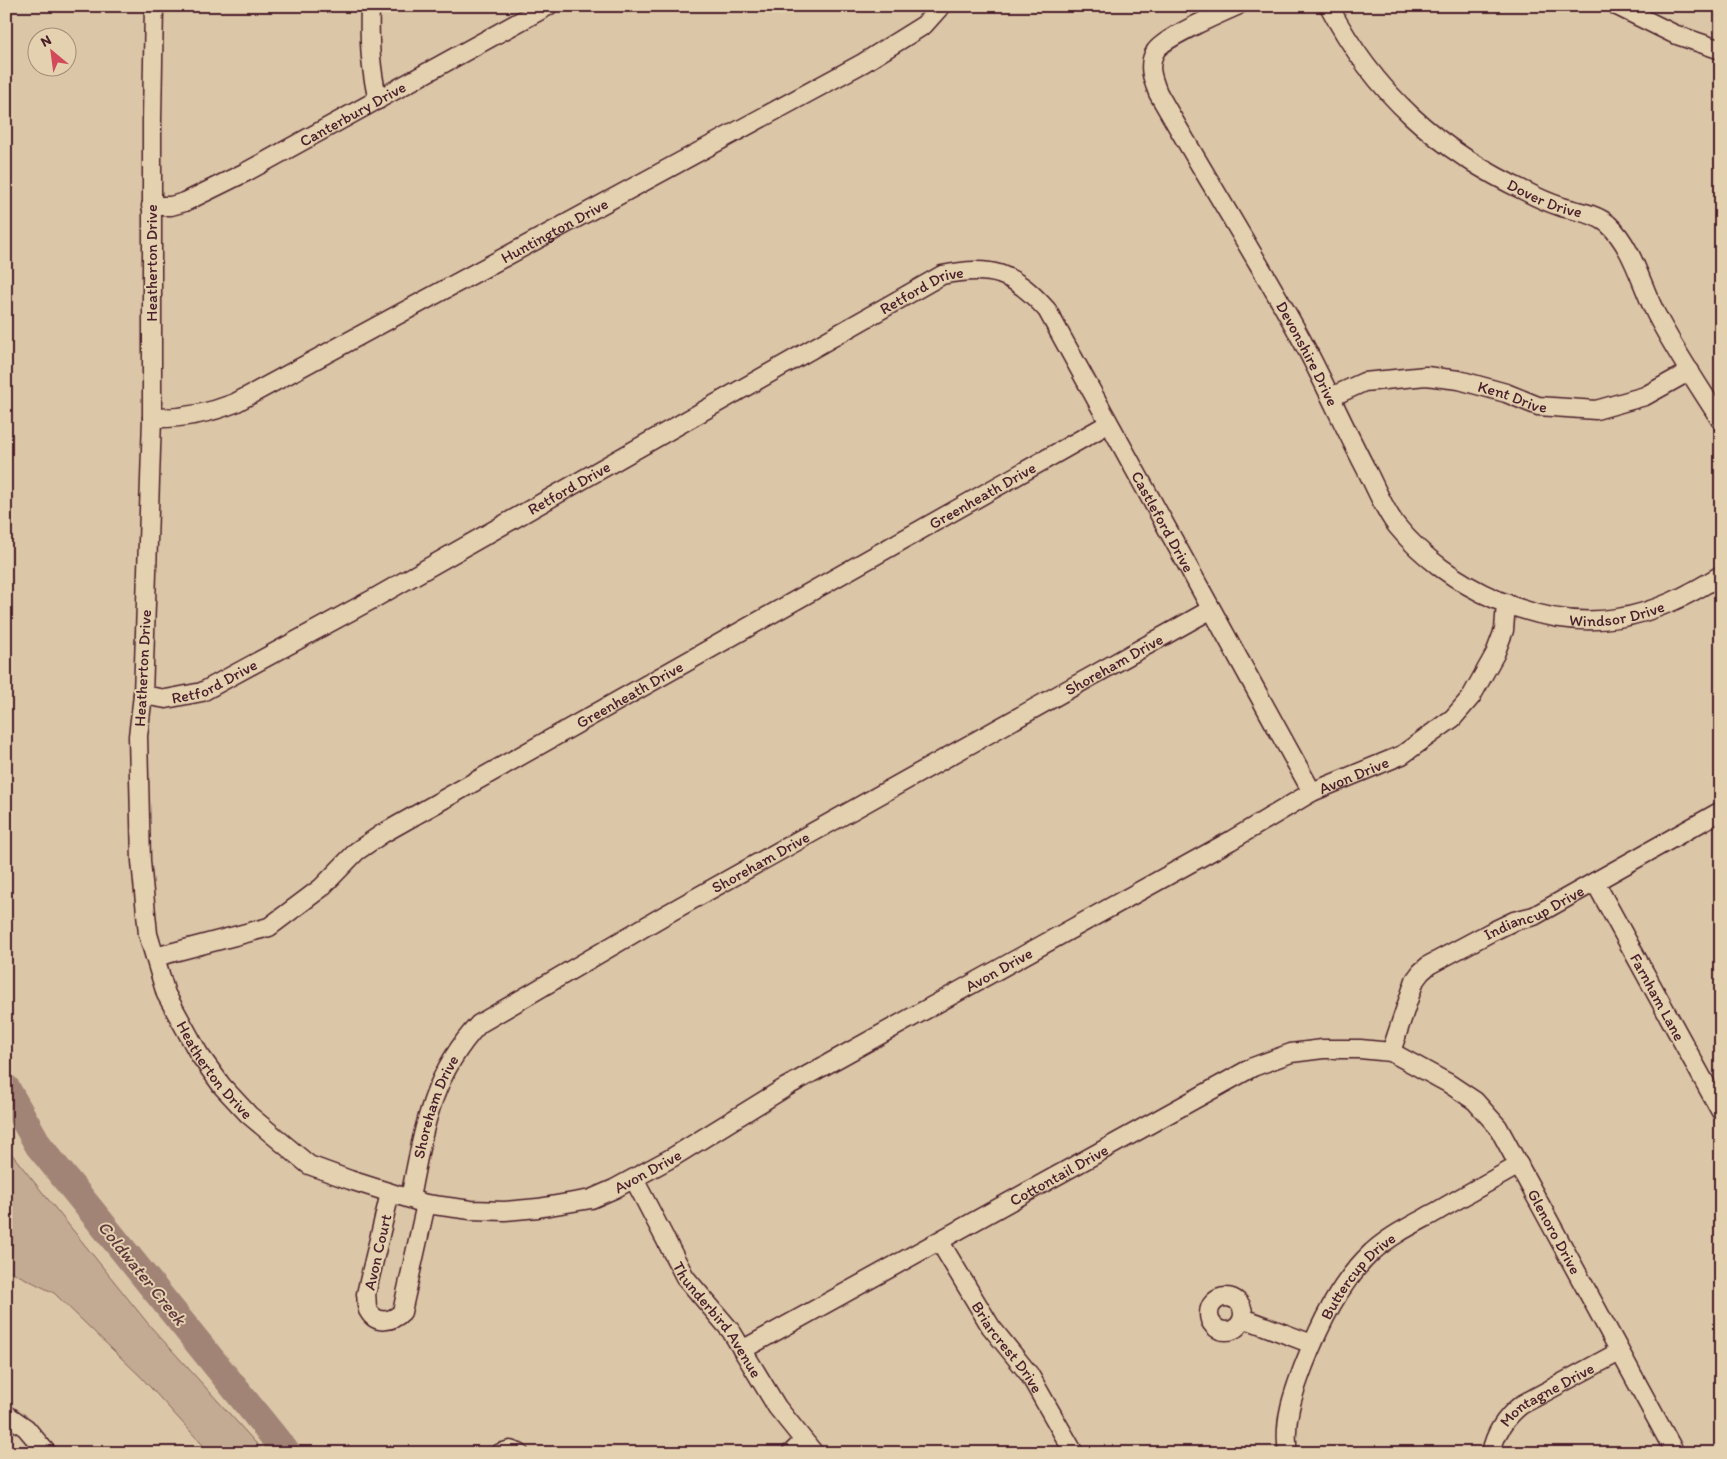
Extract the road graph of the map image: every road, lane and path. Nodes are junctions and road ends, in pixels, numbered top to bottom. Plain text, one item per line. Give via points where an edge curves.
1 (154, 6) edge
2 (370, 6) edge
3 (548, 6) edge
4 (941, 6) edge
5 (1236, 6) edge
6 (1330, 6) edge
7 (1617, 6) edge
8 (1721, 50) edge
9 (378, 100) junction
10 (151, 206) junction
11 (992, 272) joint
12 (1690, 371) junction
13 (1331, 397) junction
14 (152, 418) junction
15 (1721, 421) edge
16 (1108, 424) junction
17 (1721, 575) edge
18 (1506, 603) junction
19 (1210, 610) junction
20 (143, 695) junction
21 (1312, 792) junction
22 (1721, 812) edge
23 (1595, 882) junction
24 (155, 957) junction
25 (1391, 1052) junction
26 (1720, 1108) edge
27 (1518, 1165) junction
28 (634, 1179) junction
29 (390, 1193) junction
30 (418, 1201) junction
31 (940, 1242) junction
32 (1243, 1318) dead end
33 (1312, 1344) junction
34 (742, 1350) junction
35 (1619, 1352) junction
36 (6, 1414) edge
37 (803, 1449) edge
38 (47, 1453) edge
39 (500, 1453) edge
40 (519, 1453) edge
41 (1074, 1453) edge
42 (1288, 1453) edge
43 (1492, 1453) edge
44 (1675, 1453) edge

1 - 10 street, Heatherton Drive
2 - 9 street via 369,46
3 - 9 street, Canterbury Drive
4 - 14 street, Huntington Drive via 924,25 863,63 235,403 195,416
5 - 13 street, Devonshire Drive via 1155,50 1152,78 1263,270
6 - 12 street, Dover Drive via 1361,59 1415,122 1498,179 1607,223 1620,238 1656,312
7 - 8 street via 1674,34
9 - 10 street, Canterbury Drive via 306,141 185,202
10 - 14 street, Heatherton Drive
11 - 16 street, Castleford Drive via 1012,278 1030,291 1047,310
11 - 20 street, Retford Drive via 967,270 942,275 373,599 202,692 166,699
12 - 13 street, Kent Drive via 1645,396 1596,410 1538,406 1459,380 1426,376 1364,382
12 - 15 street, Dover Drive
13 - 18 street, Devonshire Drive via 1396,525 1423,554 1452,575 1481,593
14 - 20 street, Heatherton Drive
16 - 19 street, Castleford Drive
16 - 24 street, Greenheath Drive via 382,834 357,851 321,888 269,927
17 - 18 street, Windsor Drive via 1673,602 1618,618 1569,618 1535,613
18 - 21 street, Avon Drive via 1504,630 1495,654 1471,698 1453,718 1402,755
19 - 21 street, Castleford Drive
19 - 30 street, Shoreham Drive via 665,915 479,1024 461,1044 438,1082 419,1150
20 - 24 street, Heatherton Drive via 138,736 141,861 148,934
21 - 28 street, Avon Drive via 1230,841 786,1087
22 - 23 street, Indiancup Drive
23 - 25 street, Indiancup Drive via 1534,916 1514,921 1429,965 1415,980
23 - 26 street, Farnham Lane
24 - 29 street, Heatherton Drive via 166,994 199,1054 248,1115 309,1165
25 - 27 street, Glenoro Drive via 1475,1101 1498,1127
25 - 31 street, Cottontail Drive via 1323,1049 1291,1053 1253,1068 1006,1202
27 - 33 street, Buttercup Drive via 1399,1232 1372,1252 1348,1280
27 - 35 street, Glenoro Drive via 1588,1289
28 - 30 street, Avon Drive via 591,1199 538,1208 471,1210
28 - 34 street, Thunderbird Avenue via 685,1277 731,1331
29 - 30 street, Heatherton Drive
29 - 30 street, Avon Court via 366,1294 367,1309 374,1318 384,1321 395,1319 402,1312
31 - 34 street, Cottontail Drive
31 - 41 street, Briarcrest Drive via 990,1327 1029,1374
32 - 33 street
33 - 42 street, Buttercup Drive via 1290,1400 1286,1425
34 - 37 street, Thunderbird Avenue
35 - 43 street, Montagne Drive via 1521,1405 1499,1430
35 - 44 street, Glenoro Drive
36 - 38 street via 26,1428
39 - 40 street via 510,1450

